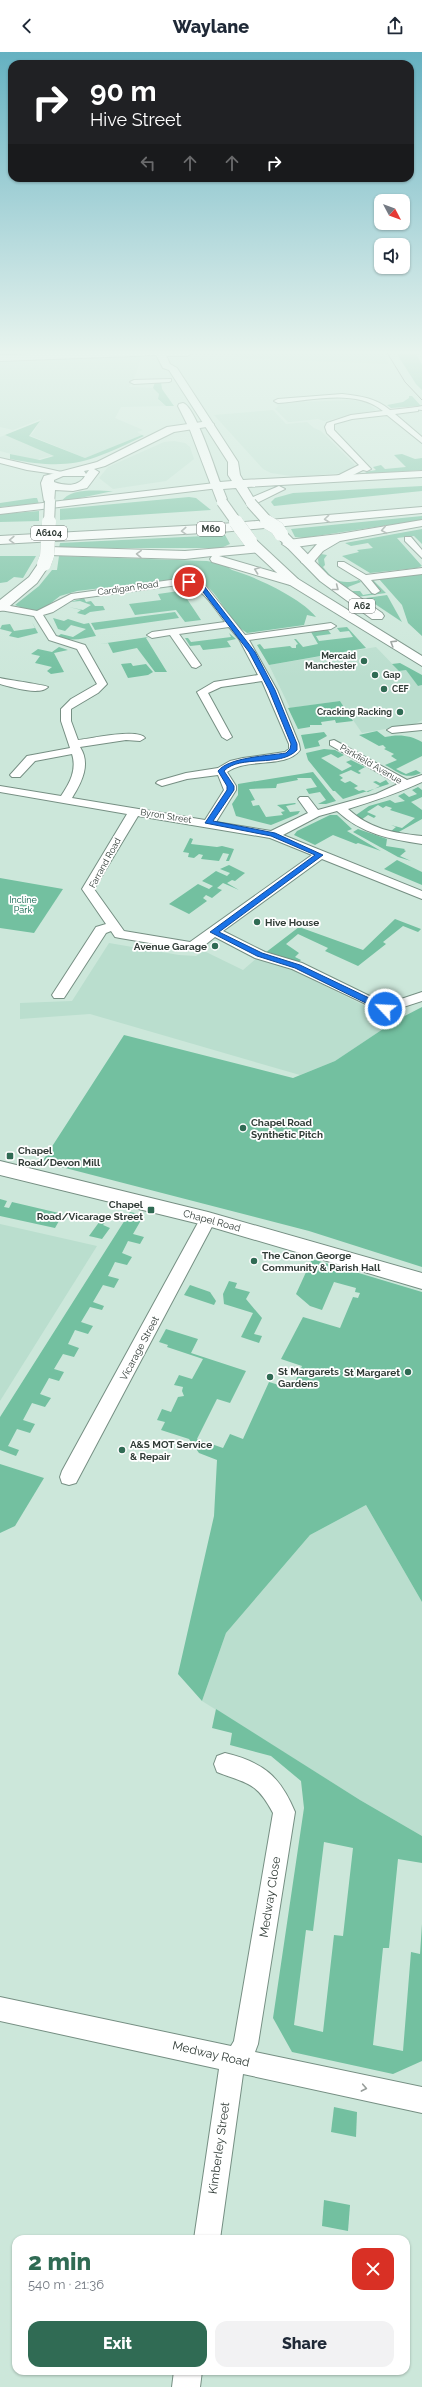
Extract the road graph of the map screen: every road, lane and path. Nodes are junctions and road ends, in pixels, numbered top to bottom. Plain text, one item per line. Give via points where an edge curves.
1 (0, 460) edge
2 (109, 460) edge
3 (206, 460) edge
4 (237, 460) edge
5 (358, 460) edge
6 (374, 463) dead end
7 (101, 464) junction
8 (242, 467) junction
9 (365, 467) junction
10 (27, 468) junction
11 (65, 472) junction
12 (209, 473) junction
13 (422, 474) edge
14 (88, 479) junction
15 (338, 479) junction
16 (422, 481) edge
17 (47, 482) junction
18 (278, 485) junction
19 (73, 487) junction
20 (240, 487) junction
21 (173, 489) junction
22 (218, 493) junction
23 (147, 495) junction
24 (422, 498) edge
25 (51, 500) junction
26 (251, 503) junction
27 (422, 510) edge
28 (0, 511) edge
29 (265, 521) junction
30 (422, 523) edge
31 (0, 528) edge
32 (267, 536) dead end
33 (284, 539) junction
34 (408, 539) dead end
35 (0, 540) edge
36 (330, 540) junction
37 (254, 545) junction
38 (0, 550) edge
39 (422, 555) edge
40 (220, 556) junction
41 (307, 562) junction
42 (341, 564) dead end
43 (422, 570) edge
44 (364, 578) junction
45 (294, 582) junction
46 (374, 591) dead end
47 (0, 607) edge
48 (37, 614) junction
49 (232, 624) junction
50 (390, 624) dead end
51 (331, 626) dead end
52 (173, 632) junction
53 (152, 635) dead end
54 (243, 638) junction
55 (422, 662) edge
56 (196, 665) dead end
57 (265, 677) junction
58 (0, 681) edge
59 (43, 687) dead end
60 (190, 691) dead end
61 (202, 692) junction
62 (421, 728) edge
63 (392, 730) dead end
64 (227, 737) dead end
65 (140, 738) dead end
66 (334, 743) dead end
67 (76, 747) junction
68 (221, 771) junction
69 (16, 775) dead end
70 (422, 778) edge
71 (162, 783) dead end
72 (408, 785) junction
73 (2, 792) edge
74 (304, 798) dead end
75 (65, 799) junction
76 (339, 807) junction
77 (135, 811) junction
78 (315, 814) junction
79 (209, 823) junction
80 (273, 835) junction
81 (422, 840) edge
82 (320, 855) junction
83 (422, 895) edge
84 (114, 926) junction
85 (214, 932) junction
86 (59, 995) dead end
87 (422, 996) edge
88 (0, 1168) edge
89 (208, 1219) junction
90 (422, 1281) edge
91 (69, 1477) dead end
92 (225, 1764) dead end
93 (0, 2009) edge
94 (238, 2060) junction
95 (422, 2100) edge
96 (208, 2235) edge
97 (188, 2375) edge
98 (186, 2387) edge

1 - 10 street
2 - 7 main road
3 - 12 main road, A62
4 - 8 main road, A62
5 - 9 street
6 - 9 street
7 - 11 main road
7 - 14 main road
8 - 18 main road
8 - 20 main road, A62 via 234,475
9 - 15 street
10 - 11 street
10 - 17 street
11 - 14 main road via 80,474
11 - 17 main road via 52,475
12 - 21 main road
12 - 22 main road, A62
13 - 15 main road
14 - 19 main road via 84,484
15 - 18 main road
16 - 18 main road
17 - 19 main road via 58,487
17 - 25 main road, A6104
18 - 20 main road
18 - 26 main road
19 - 25 main road
20 - 22 main road
20 - 26 main road, A62
21 - 22 main road
21 - 23 main road
22 - 23 main road
22 - 37 main road, A62, bridge
23 - 28 main road
24 - 31 main road, M60 via 203,518
25 - 47 main road, A6104, bridge via 47,556 44,564 33,580
26 - 29 main road, A62, bridge
27 -> 35 main road, M60 via 222,528
29 - 32 main road via 263,528
29 - 33 main road, A62, bridge via 276,528
30 -> 36 main road
33 - 36 main road
33 - 37 main road
33 - 41 main road, A62
34 - 39 street
36 - 41 main road via 316,550
37 - 40 main road
37 - 45 main road, A62
40 -> 38 main road
45 -> 40 main road, A62
41 -> 50 main road, A62 via 342,593
42 - 44 street
43 - 44 street
44 - 46 street
55 -> 45 main road, A62
47 - 48 street
48 - 49 street, Cardigan Road via 50,610 71,597 184,581 202,587
48 - 67 street via 52,638 77,645 84,650 102,682 98,688 74,700 66,709 65,722
49 - 52 street
49 - 54 street, Cardigan Road
51 - 54 street via 314,625
52 - 53 street
52 - 56 street
54 - 57 street, Cardigan Road
57 - 61 street via 218,684
57 - 68 street, Cardigan Road via 294,744 292,752 236,763
58 - 59 street via 25,687
60 - 61 street
61 - 64 street
62 - 63 street
65 - 67 street via 126,737
66 - 72 street, Parkfield Avenue
67 - 69 street via 31,758
67 - 75 street via 80,771
68 - 71 street via 186,776
68 - 79 street via 230,790
70 - 72 street
72 - 76 street
73 - 75 street, Byron Street
74 - 78 street
75 - 77 street, Byron Street
76 - 78 street
76 - 81 street via 368,831
77 - 79 street, Byron Street
77 - 84 street, Farrand Road via 88,889
78 - 80 street
79 - 80 street, Byron Street
80 - 82 street, Byron Street
82 - 83 street, Byron Street
82 - 85 street
84 - 85 street, Farrand Road via 120,934 191,946
84 - 86 street via 101,930
85 - 87 street via 260,955 297,966 385,1009
88 - 89 street, Chapel Road
89 - 90 street, Chapel Road
89 - 91 street, Vicarage Street
92 - 94 street, Medway Close via 246,1768 262,1778 274,1792 284,1812 246,2044
93 - 94 street, Medway Road
94 -> 95 street, Medway Road
94 - 96 street, Kimberley Street via 230,2074
97 - 98 street

